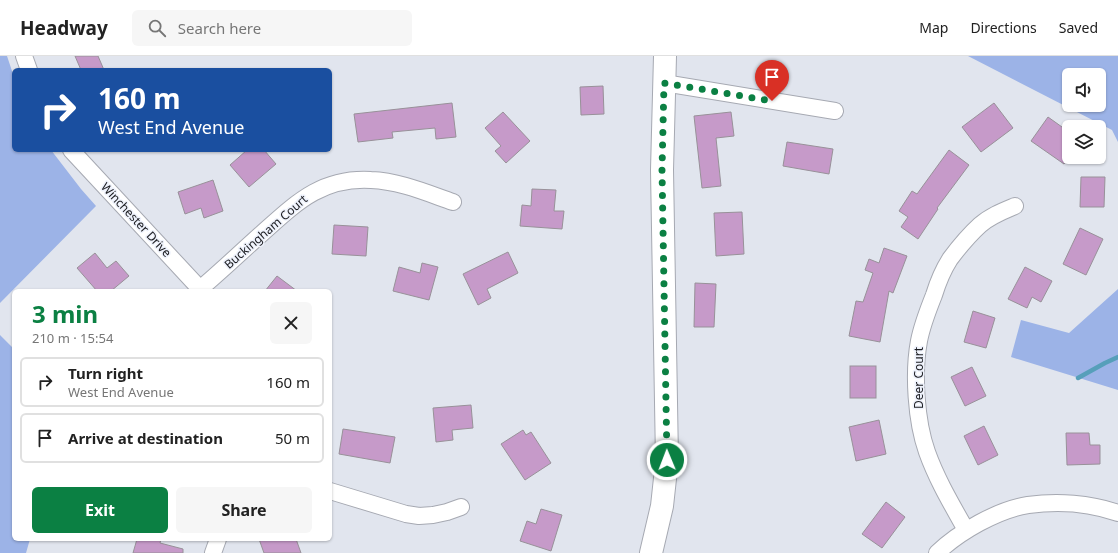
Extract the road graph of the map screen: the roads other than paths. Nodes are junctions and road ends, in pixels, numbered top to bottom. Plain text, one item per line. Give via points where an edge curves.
1 (24, 56) edge
2 (665, 56) edge
3 (28, 68) edge
4 (664, 83) junction
5 (835, 111) dead end
6 (73, 152) edge
7 (453, 202) dead end
8 (1015, 206) dead end
9 (200, 289) edge
10 (202, 289) edge
11 (332, 492) edge
12 (461, 507) dead end
13 (1118, 513) edge
14 (966, 530) junction
15 (217, 541) edge
16 (213, 553) edge
17 (651, 553) edge
18 (936, 553) edge

1 - 3 street
2 - 4 street
4 - 5 street
4 - 17 street via 662,170 667,460 662,506
6 - 9 street, Winchester Drive
7 - 10 street, Buckingham Court via 398,184 380,181 353,180 329,185 312,192 291,207
8 - 14 street, Deer Court via 981,224 950,260 938,282 919,341 917,398 920,424 936,472
11 - 12 street via 419,516
13 - 14 street via 1080,504 1026,505 987,519
14 - 18 street
15 - 16 street

